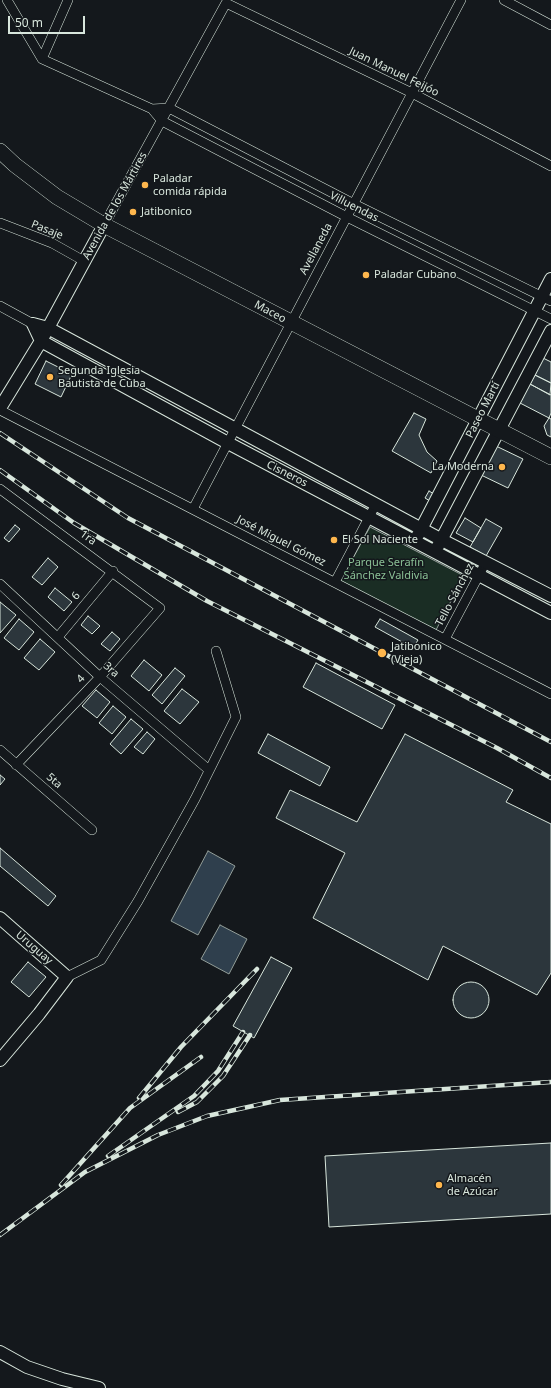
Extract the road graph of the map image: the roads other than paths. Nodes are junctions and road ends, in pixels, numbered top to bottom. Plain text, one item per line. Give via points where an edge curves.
1 (7, 0) edge
2 (68, 0) edge
3 (461, 0) edge
4 (504, 0) edge
5 (226, 3) joint
6 (551, 24) edge
7 (42, 58) junction
8 (412, 93) junction
9 (169, 108) junction
10 (152, 109) junction
11 (162, 121) junction
12 (0, 151) edge
13 (551, 166) edge
14 (354, 204) junction
15 (347, 217) junction
16 (0, 223) edge
17 (104, 225) junction
18 (84, 261) junction
19 (551, 279) edge
20 (546, 299) edge
21 (0, 306) edge
22 (534, 312) junction
23 (551, 320) edge
24 (291, 323) junction
25 (33, 324) junction
26 (48, 328) junction
27 (551, 331) edge
28 (41, 341) junction
29 (0, 409) edge
30 (479, 420) junction
31 (236, 429) junction
32 (498, 430) junction
33 (228, 443) junction
34 (551, 457) edge
35 (0, 489) edge
36 (376, 504) junction
37 (193, 509) junction
38 (369, 516) junction
39 (422, 528) junction
40 (442, 540) junction
41 (415, 541) junction
42 (435, 552) junction
43 (486, 562) junction
44 (113, 571) junction
45 (478, 576) junction
46 (335, 582) junction
47 (0, 584) edge
48 (551, 596) edge
49 (160, 608) joint
50 (551, 613) edge
51 (58, 637) junction
52 (445, 639) junction
53 (216, 651) dead end
54 (100, 677) junction
55 (551, 694) edge
56 (0, 750) edge
57 (16, 765) junction
58 (209, 770) junction
59 (92, 830) dead end
60 (0, 918) edge
61 (67, 977) junction
62 (0, 1060) edge
63 (0, 1352) edge
64 (99, 1388) edge

1 - 7 street
2 - 7 street
3 - 8 street, Avellaneda
4 - 6 street
5 - 8 street, Juan Manuel Feijóo
5 - 9 street, Avenida de los Mártires
7 - 10 street, Villuendas
8 - 13 street, Juan Manuel Feijóo
8 - 14 street, Avellaneda
9 - 10 street, Villuendas
9 - 11 street, Avenida de los Mártires
9 - 14 street, Villuendas
10 - 11 street, Villuendas
11 - 15 street, Villuendas
11 - 17 street, Avenida de los Mártires
12 - 17 highway, Maceo via 57,197
14 - 15 street, Avellaneda
14 - 20 street, Villuendas
15 - 22 street, Villuendas
15 - 24 street, Avellaneda
16 - 18 street, Pasaje via 52,243
17 - 18 street, Avenida de los Mártires
17 - 24 highway, Maceo
18 - 26 street, Avenida de los Mártires
19 - 20 street, Paseo Martí
20 - 22 street, Paseo Martí
21 - 25 street, Cisneros
22 - 23 street, Villuendas
22 - 30 street, Paseo Martí
24 - 30 highway, Maceo
24 - 31 street, Avellaneda
25 - 26 street, Cisneros
25 - 28 street
26 - 28 street, Avenida de los Mártires
26 - 31 street, Cisneros
27 - 32 street, Paseo Martí
28 - 29 street, Avenida de los Mártires
28 - 33 street, Cisneros
29 - 37 street, José Miguel Gómez
30 - 32 highway, Maceo
30 - 39 street, Paseo Martí
31 - 33 street, Avellaneda
31 - 36 street, Cisneros
32 - 34 highway, Maceo
32 - 40 street, Paseo Martí
33 - 37 street, Avellaneda
33 - 38 street, Cisneros
35 - 44 street, 1ra
36 - 38 street
36 - 39 street, Cisneros
37 - 46 street, José Miguel Gómez
38 - 41 street, Cisneros
38 - 46 street
39 - 40 street, Cisneros
39 - 41 street, Paseo Martí
40 - 42 street, Paseo Martí
40 - 43 street, Cisneros
41 - 42 street, Cisneros
42 - 45 street, Cisneros
43 - 45 street, Tello Sánchez
43 - 48 street, Cisneros
44 - 49 street, 1ra
44 - 51 street, 6
45 - 50 street, Cisneros
45 - 52 street, Tello Sánchez
46 - 52 street, José Miguel Gómez
47 - 51 street, 3ra
49 - 54 street, 4
51 - 54 street, 3ra
52 - 55 street, José Miguel Gómez
53 - 58 street via 236,718
54 - 57 street, 4
54 - 58 street, 3ra
56 - 57 street, 5ta
57 - 59 street, 5ta
58 - 61 street via 157,867 101,960
60 - 61 street, Uruguay
61 - 62 street
63 - 64 street via 27,1367

